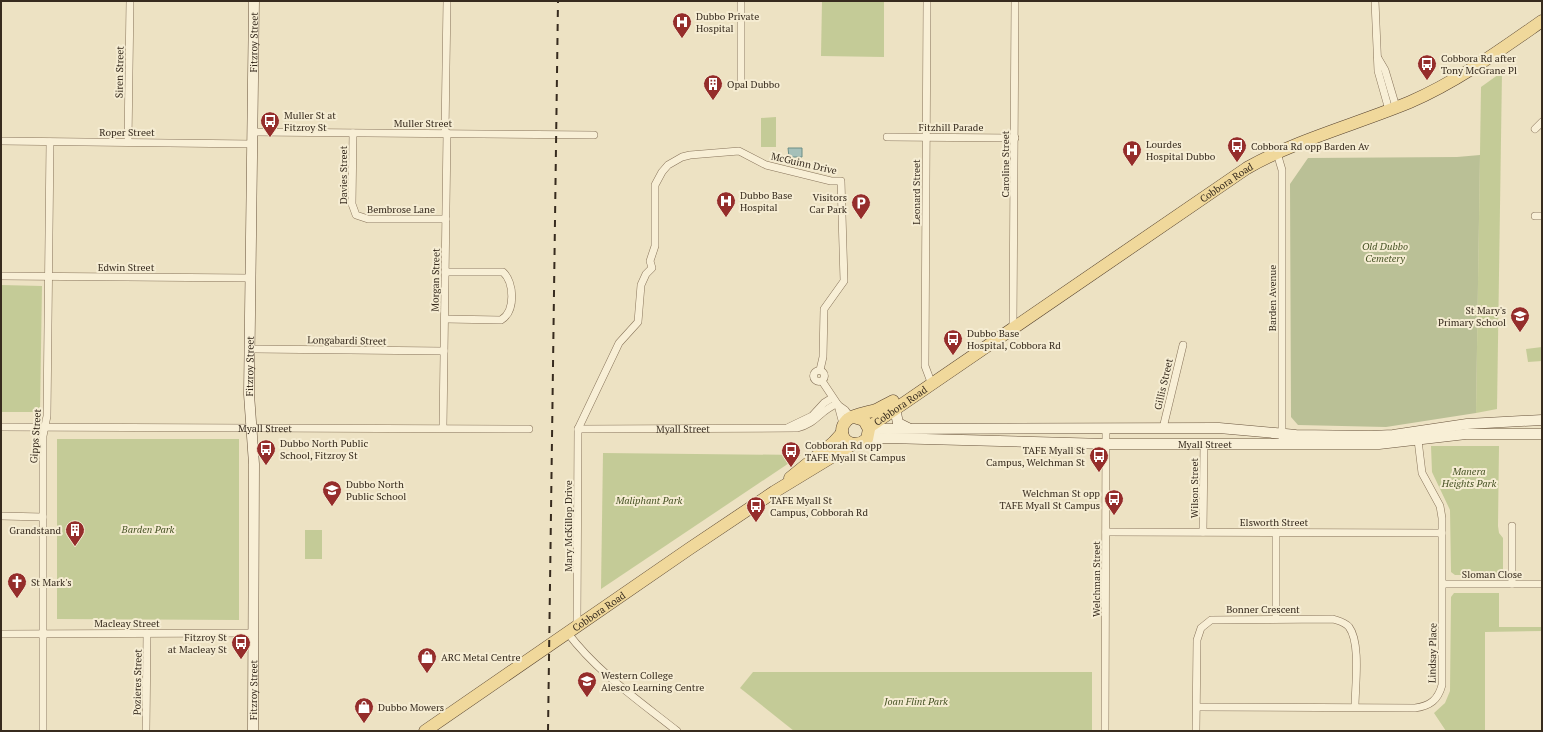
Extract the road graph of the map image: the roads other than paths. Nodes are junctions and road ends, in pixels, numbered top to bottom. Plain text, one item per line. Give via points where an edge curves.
1 (130, 1) edge
2 (254, 1) edge
3 (447, 1) edge
4 (741, 1) edge
5 (927, 1) edge
6 (1015, 1) edge
7 (1375, 1) edge
8 (1542, 21) edge
9 (741, 84) dead end
10 (1392, 109) junction
11 (1542, 122) edge
12 (1535, 129) dead end
13 (253, 132) junction
14 (353, 133) junction
15 (446, 133) junction
16 (594, 135) dead end
17 (887, 137) dead end
18 (926, 137) junction
19 (1015, 138) junction
20 (1, 141) edge
21 (50, 142) junction
22 (128, 142) junction
23 (253, 144) junction
24 (1277, 153) junction
25 (356, 215) joint
26 (446, 219) junction
27 (445, 272) junction
28 (1, 276) edge
29 (48, 276) junction
30 (251, 278) junction
31 (445, 319) junction
32 (1014, 327) junction
33 (1183, 345) dead end
34 (249, 349) junction
35 (444, 351) junction
36 (932, 382) junction
37 (836, 402) junction
38 (898, 405) junction
39 (1542, 420) edge
40 (848, 423) junction
41 (1, 427) edge
42 (45, 427) junction
43 (251, 427) junction
44 (443, 428) junction
45 (1106, 428) junction
46 (1163, 428) junction
47 (529, 429) dead end
48 (578, 429) junction
49 (912, 429) junction
50 (868, 431) junction
51 (1542, 434) edge
52 (1282, 439) junction
53 (1418, 440) junction
54 (853, 444) junction
55 (1106, 444) junction
56 (1204, 444) junction
57 (774, 492) junction
58 (1, 516) edge
59 (43, 517) junction
60 (1512, 526) dead end
61 (1106, 532) junction
62 (1203, 532) junction
63 (1276, 532) junction
64 (1442, 533) junction
65 (1443, 584) junction
66 (1512, 584) junction
67 (1542, 584) edge
68 (1276, 618) junction
69 (577, 624) junction
70 (567, 632) junction
71 (43, 633) junction
72 (253, 633) junction
73 (1, 634) edge
74 (148, 634) junction
75 (1197, 707) junction
76 (1355, 707) junction
77 (43, 731) edge
78 (146, 731) edge
79 (253, 731) edge
80 (425, 731) edge
81 (677, 731) edge
82 (1106, 731) edge
83 (1196, 731) edge

1 - 22 street, Siren Street
2 - 13 street, Fitzroy Street
3 - 15 street, Morgan Street
4 - 9 street
5 - 18 street, Leonard Street
6 - 19 street, Caroline Street
7 - 10 street via 1378,58 1385,70
8 - 10 main road, Cobbora Road via 1484,62 1440,88
10 - 24 main road, Cobbora Road
11 - 12 street
13 - 14 street, Muller Street
13 - 23 street, Fitzroy Street
14 - 15 street, Muller Street
14 - 25 street, Davies Street via 352,204
15 - 16 street, Muller Street
15 - 26 street, Morgan Street
17 - 18 street, Fitzhill Parade
18 - 19 street, Fitzhill Parade
18 - 36 street, Leonard Street via 925,366
19 - 32 street, Caroline Street
20 - 21 street, Roper Street
21 - 22 street, Roper Street
21 - 29 street, Gipps Street
22 - 23 street, Roper Street
23 - 30 street, Fitzroy Street
24 - 32 main road, Cobbora Road via 1247,168
24 - 52 street, Barden Avenue via 1282,170
25 - 26 street, Bembrose Lane via 368,219
26 - 27 street, Morgan Street
27 - 31 street, Morgan Street
27 - 31 street via 503,272 508,277 511,288 510,311 501,320
28 - 29 street, Edwin Street
29 - 30 street, Edwin Street
29 - 42 street, Gipps Street
30 - 34 street, Fitzroy Street
31 - 35 street, Morgan Street
32 - 36 main road, Cobbora Road
33 - 46 street, Gillis Street
34 - 35 street, Longabardi Street
34 - 43 street, Fitzroy Street
35 - 44 street, Morgan Street
36 - 38 main road, Cobbora Road via 924,390
36 - 40 main road, Cobbora Road via 921,385
37 - 40 street
37 - 40 street via 845,410
37 - 48 street, Myall Street via 824,403 812,416 787,428
37 - 48 street, McGuinn Drive via 822,381 817,382 813,378 814,372 820,370 823,358 824,309 844,281 841,181 831,181 766,165 739,151 690,155 668,165 655,185 655,246 650,261 652,268 641,285 638,322 619,343
38 - 49 street via 898,423
38 - 50 main road, Cobbora Road
39 - 52 street, Myall Street via 1466,424 1393,436
40 - 50 main road via 864,420
40 - 54 main road via 846,441
40 - 57 main road, Cobbora Road via 833,443
41 - 42 street, Myall Street
42 - 43 street, Myall Street
42 - 59 street, Gipps Street
43 - 44 street, Myall Street
43 - 72 street, Fitzroy Street via 254,464
44 - 47 street, Myall Street
45 - 46 street, Myall Street
45 - 49 street, Myall Street
45 - 55 street, Welchman Street
46 - 52 street, Myall Street via 1236,429
48 - 69 street, Mary McKillop Drive
49 - 50 street, Myall Street
50 - 54 main road via 861,443
50 - 55 street, Myall Street via 880,438
51 - 53 street, Myall Street via 1466,434
52 - 53 street, Myall Street via 1379,444
52 - 56 street, Myall Street
53 - 64 street, Lindsay Place via 1422,473 1440,506
54 - 57 main road, Cobbora Road
55 - 56 street, Myall Street
55 - 61 street, Welchman Street
56 - 62 street, Wilson Street
57 - 69 main road, Cobbora Road
58 - 59 street
59 - 71 street, Gipps Street
60 - 66 street
61 - 62 street, Elsworth Street
61 - 82 street, Welchman Street
62 - 63 street, Elsworth Street
63 - 64 street, Elsworth Street
63 - 68 street
64 - 65 street, Lindsay Place
65 - 66 street, Sloman Close
65 - 76 street, Lindsay Place via 1440,694 1425,707
66 - 67 street, Sloman Close
68 - 75 street, Bonner Crescent via 1218,619 1211,620 1201,628 1197,640
68 - 76 street, Bonner Crescent via 1333,619 1348,626 1355,641
69 - 70 main road, Cobbora Road
70 - 80 main road, Cobbora Road
70 - 81 street via 580,650 602,672
71 - 73 street, Macleay Street
71 - 74 street, Macleay Street
71 - 77 street, Gipps Street
72 - 74 street, Macleay Street
72 - 79 street, Fitzroy Street
74 - 78 street, Pozieres Street
75 - 76 street, Lindsay Place
75 - 83 street, Bonner Crescent

